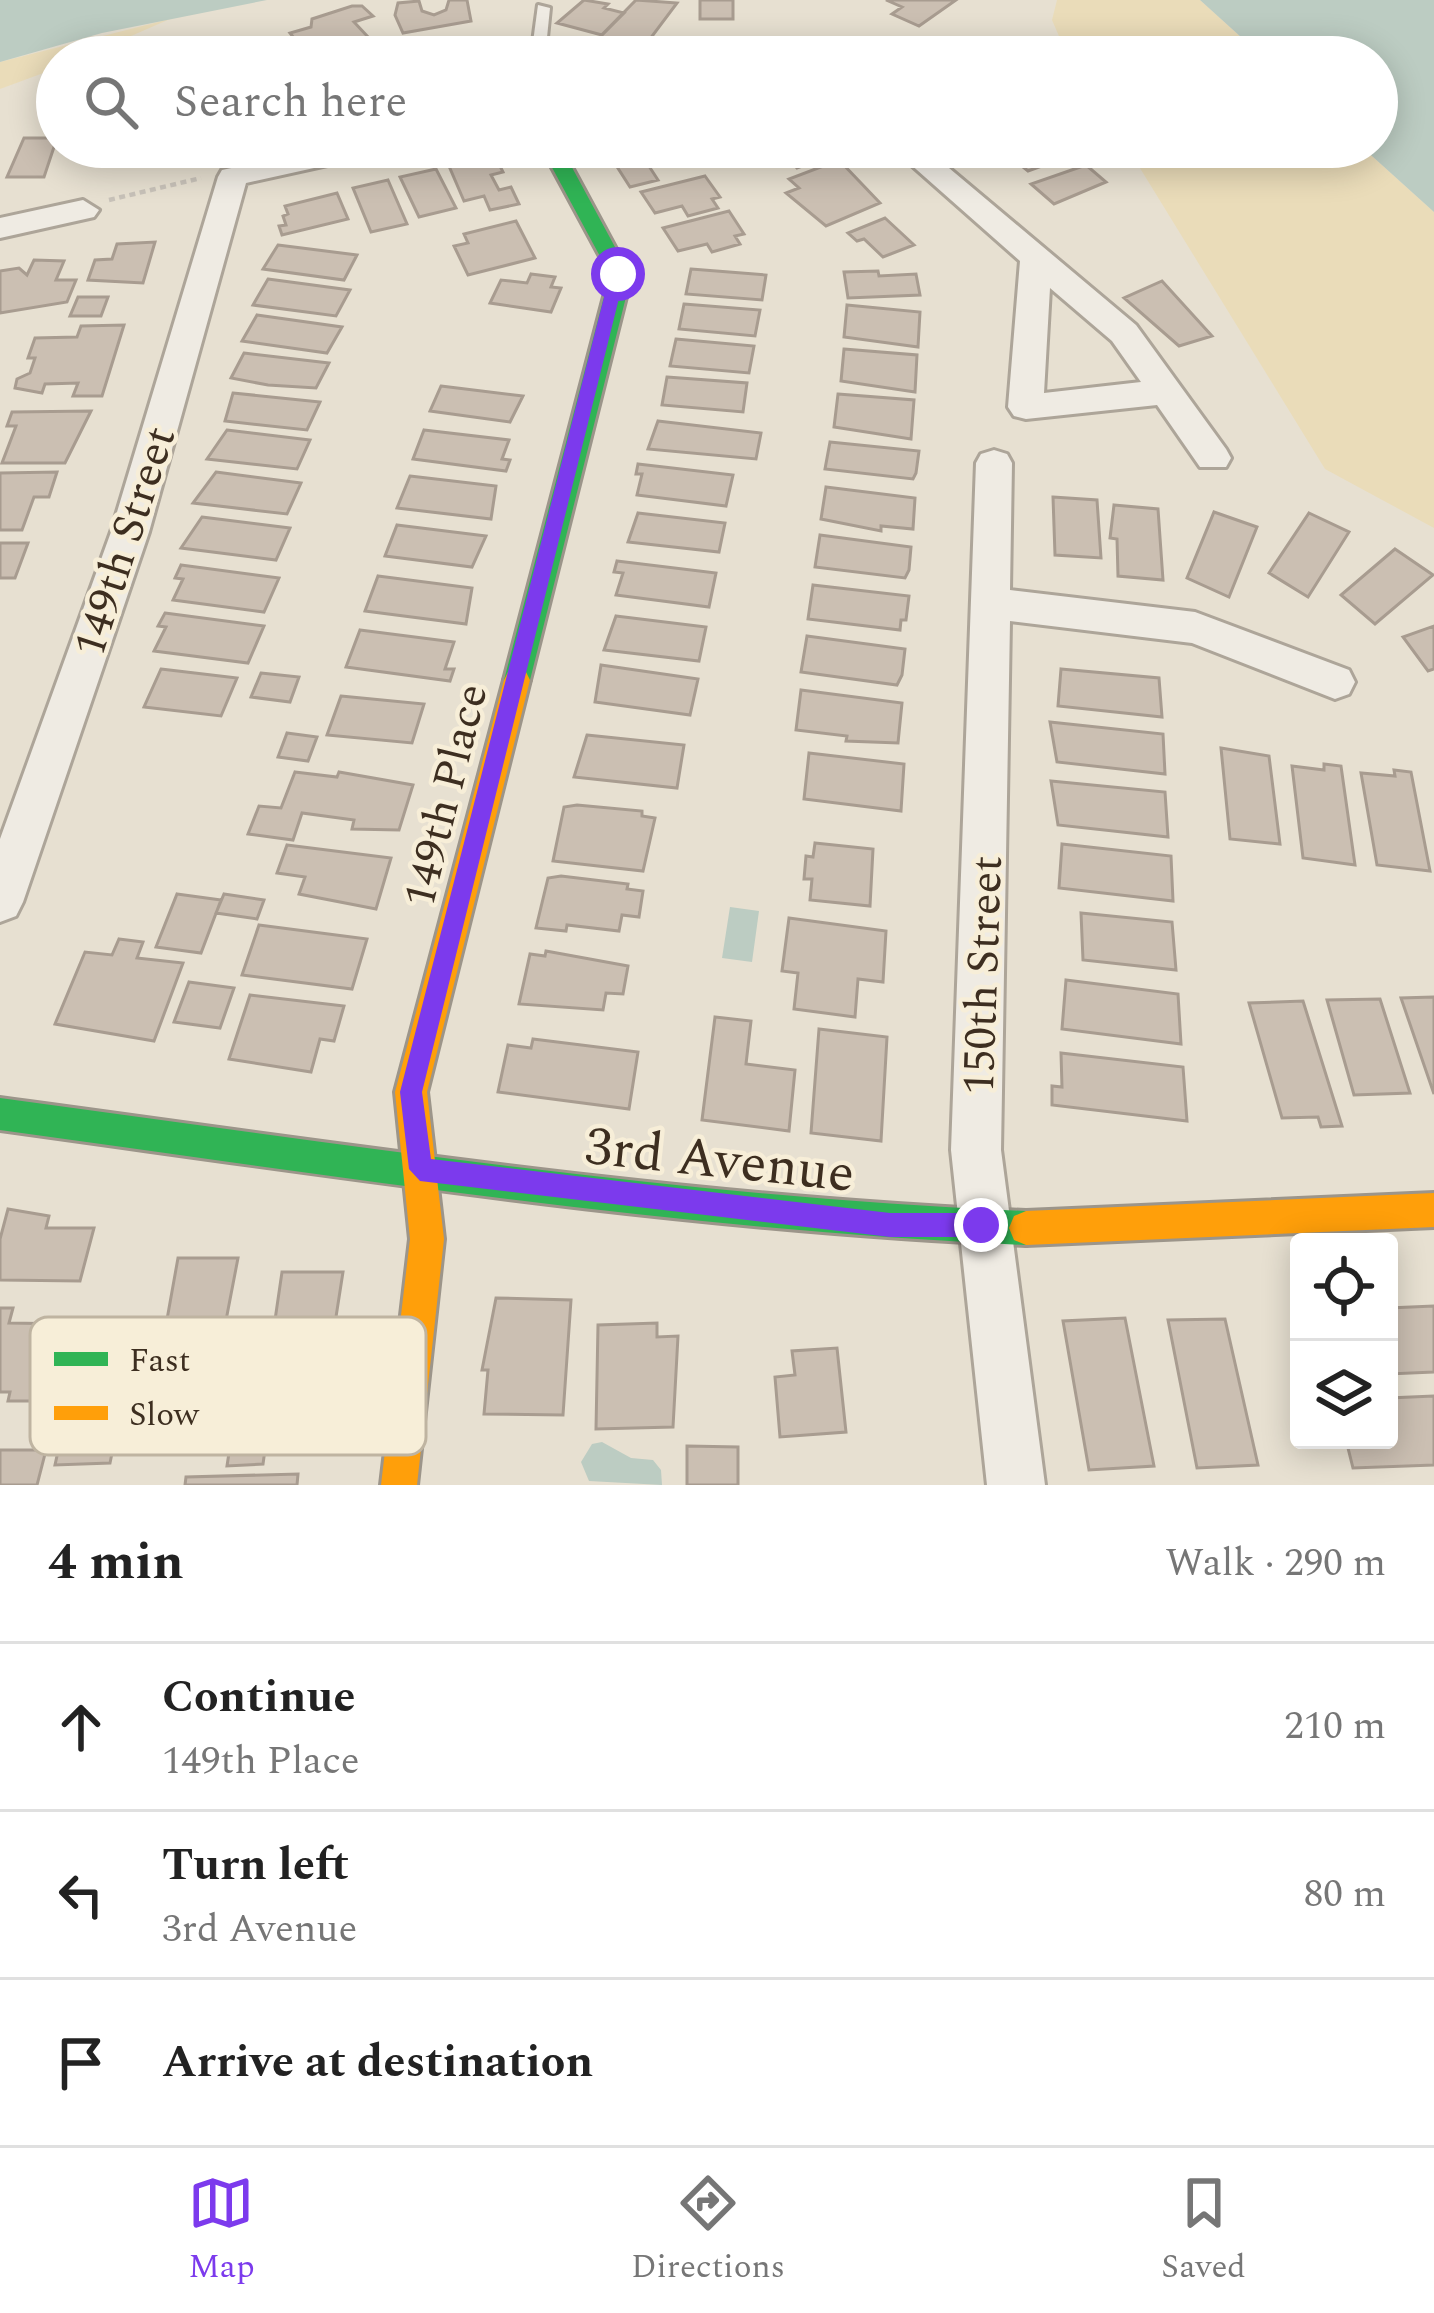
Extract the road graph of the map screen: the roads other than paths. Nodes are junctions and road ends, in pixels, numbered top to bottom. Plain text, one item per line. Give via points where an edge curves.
1 (543, 8) dead end
2 (540, 36) edge
3 (273, 168) edge
4 (562, 168) edge
5 (930, 168) edge
6 (83, 210) road end
7 (0, 228) edge
8 (1036, 259) junction
9 (1166, 392) junction
10 (1213, 458) dead end
11 (994, 464) dead end
12 (991, 602) junction
13 (1335, 682) dead end
14 (0, 902) edge
15 (0, 1114) edge
16 (420, 1169) junction
17 (1434, 1210) edge
18 (981, 1225) junction
19 (418, 1317) edge
20 (402, 1455) edge
21 (399, 1485) edge
22 (1016, 1485) edge

1 - 2 lane
3 - 14 street, 149th Street via 233,177 130,532
4 - 16 street, 149th Place via 612,260 616,289 411,1092
5 - 8 street
6 - 7 street
8 - 9 street via 1124,333
8 - 9 street via 1026,407
9 - 10 street
11 - 12 street, 150th Street
12 - 13 street via 1195,628
12 - 18 street, 150th Street via 976,1150
15 - 16 street, 3rd Avenue
16 - 18 street, 3rd Avenue via 867,1222
16 - 19 street, 149th Place via 427,1239
17 - 18 street, 3rd Avenue
18 - 22 street, 150th Street
20 - 21 street, 149th Place

